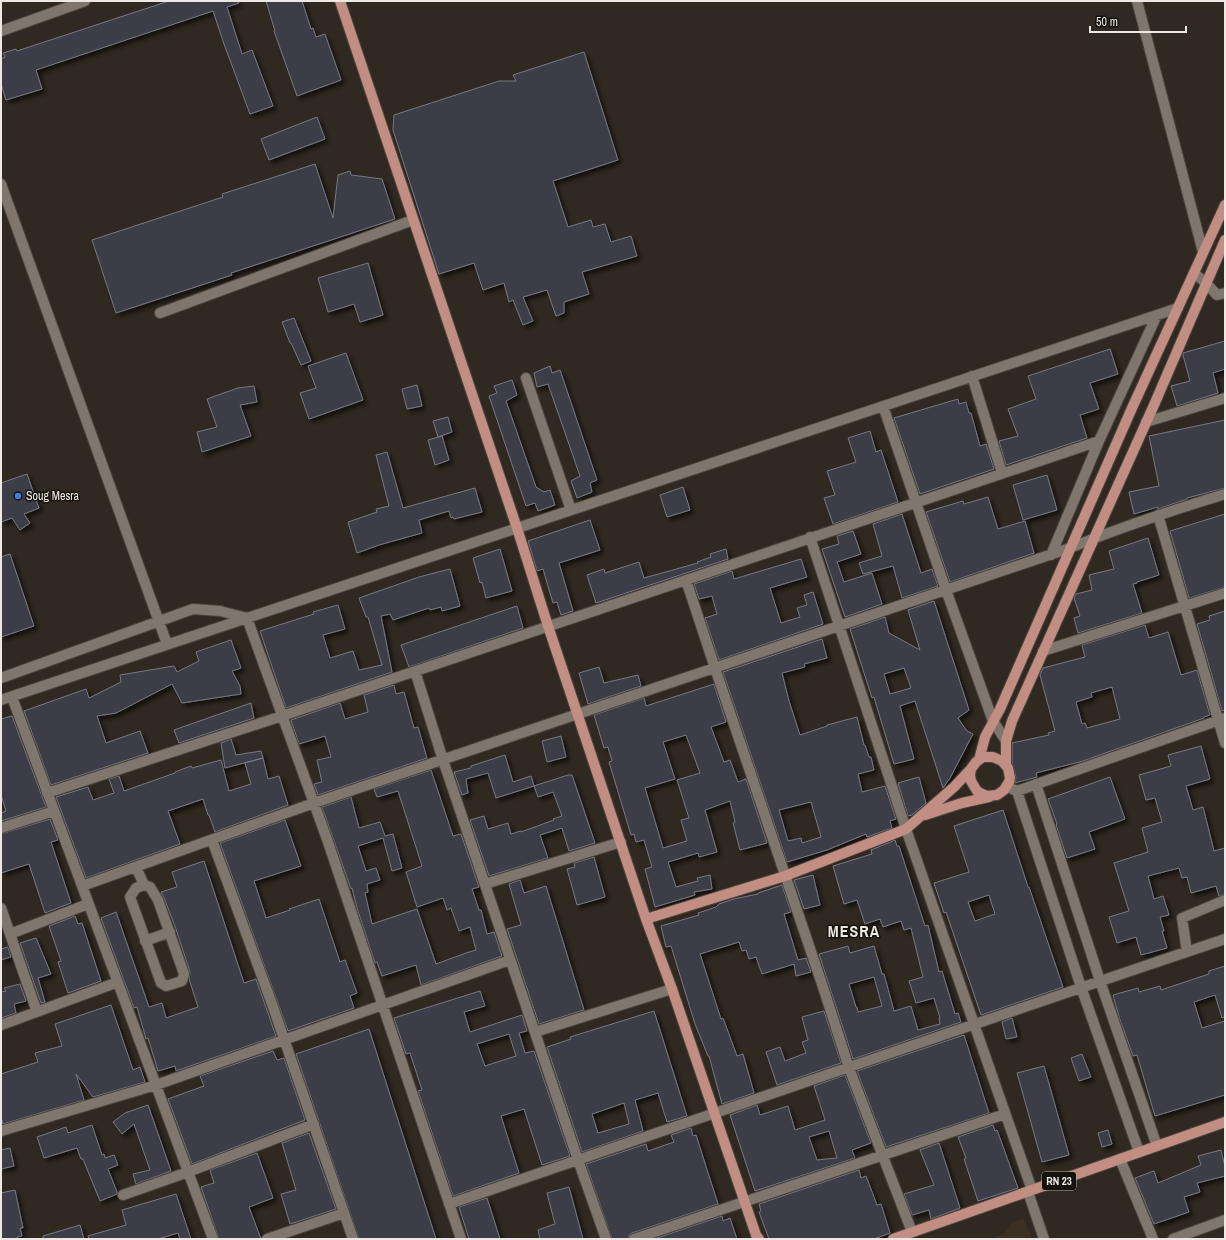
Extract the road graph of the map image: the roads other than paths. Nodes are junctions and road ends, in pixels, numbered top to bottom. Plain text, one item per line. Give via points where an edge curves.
1 (85, 1) edge
2 (340, 1) edge
3 (1137, 1) edge
4 (1, 31) edge
5 (1, 184) edge
6 (1225, 205) edge
7 (413, 220) junction
8 (1225, 240) edge
9 (1203, 252) junction
10 (1194, 273) junction
11 (1206, 283) junction
12 (1225, 293) edge
13 (1178, 308) junction
14 (160, 313) dead end
15 (1157, 315) junction
16 (972, 376) junction
17 (526, 378) dead end
18 (1225, 398) edge
19 (883, 406) junction
20 (1146, 422) junction
21 (1099, 441) junction
22 (1002, 474) junction
23 (1225, 494) edge
24 (916, 502) junction
25 (572, 510) junction
26 (1158, 515) junction
27 (517, 528) junction
28 (810, 538) junction
29 (1094, 538) junction
30 (1070, 548) junction
31 (1051, 554) junction
32 (686, 580) junction
33 (946, 590) junction
34 (1225, 593) edge
35 (1185, 607) junction
36 (247, 618) junction
37 (159, 620) junction
38 (840, 625) junction
39 (548, 626) junction
40 (167, 644) junction
41 (1043, 651) junction
42 (714, 668) junction
43 (415, 671) junction
44 (1, 678) edge
45 (12, 697) junction
46 (1, 700) edge
47 (578, 714) junction
48 (282, 716) junction
49 (1222, 719) edge
50 (993, 721) junction
51 (1006, 741) junction
52 (1225, 743) edge
53 (443, 760) junction
54 (979, 760) junction
55 (1006, 764) junction
56 (971, 770) junction
57 (1036, 784) junction
58 (1007, 787) junction
59 (1017, 791) junction
60 (47, 793) junction
61 (994, 796) junction
62 (314, 804) junction
63 (54, 811) junction
64 (921, 816) junction
65 (1, 828) edge
66 (906, 829) junction
67 (212, 840) junction
68 (621, 842) junction
69 (136, 867) junction
70 (785, 876) junction
71 (484, 884) junction
72 (144, 885) junction
73 (82, 886) junction
74 (1225, 900) edge
75 (88, 904) junction
76 (1, 908) edge
77 (646, 919) junction
78 (170, 932) junction
79 (10, 934) junction
80 (1225, 939) edge
81 (145, 941) junction
82 (1188, 952) junction
83 (510, 960) junction
84 (1100, 981) junction
85 (118, 982) junction
86 (1082, 987) junction
87 (672, 989) junction
88 (383, 1006) junction
89 (37, 1012) junction
90 (974, 1024) junction
91 (1, 1025) edge
92 (535, 1032) junction
93 (285, 1040) junction
94 (848, 1068) junction
95 (156, 1085) junction
96 (715, 1114) junction
97 (1005, 1114) junction
98 (1225, 1122) edge
99 (314, 1124) junction
100 (1, 1131) edge
101 (1157, 1146) junction
102 (1139, 1152) junction
103 (882, 1155) junction
104 (1120, 1159) junction
105 (578, 1160) junction
106 (188, 1172) junction
107 (1030, 1191) junction
108 (122, 1195) dead end
109 (745, 1201) junction
110 (449, 1204) junction
111 (344, 1213) junction
112 (1225, 1220) edge
113 (913, 1236) edge
114 (757, 1238) edge
115 (213, 1239) edge
116 (267, 1239) edge
117 (353, 1239) edge
118 (461, 1239) edge
119 (606, 1239) edge
120 (634, 1239) edge
121 (894, 1239) edge
122 (1044, 1239) edge
123 (1153, 1239) edge
124 (1173, 1239) edge

1 - 4 street
2 - 7 main road
3 - 9 street
5 - 37 street
6 - 9 main road
7 - 14 street
7 - 27 main road
8 - 11 main road
9 - 10 main road
10 - 11 street
10 - 13 main road
11 - 12 street via 1217,295
11 - 20 main road
13 - 15 street
13 - 30 main road
15 - 16 street
15 - 21 street
16 - 19 street
16 - 22 street
17 - 25 street
18 - 20 street
19 - 24 street
19 - 25 street
20 - 29 main road
21 - 22 street
21 - 31 street
22 - 24 street
23 - 26 street
24 - 28 street
24 - 33 street
25 - 27 street
26 - 29 street
26 - 35 street
27 - 36 street
27 - 39 main road
28 - 32 street
28 - 38 street
29 - 30 street
29 - 41 main road
30 - 31 street
30 - 50 main road
31 - 33 street
32 - 39 street
32 - 42 street
33 - 38 street
33 - 50 street
34 - 35 street
35 - 41 street
35 - 49 street
36 - 37 street via 193,608
36 - 40 street
36 - 48 street
37 - 40 street
37 - 44 street
38 - 42 street
38 - 66 street
39 - 43 street
39 - 47 main road
40 - 45 street
41 - 51 main road via 1012,721
42 - 47 street
42 - 70 street
43 - 48 street
43 - 53 street
45 - 46 street
45 - 60 street
47 - 53 street
47 - 68 main road
48 - 60 street
48 - 62 street
49 - 52 street
49 - 57 street
50 - 51 street
50 - 54 main road via 985,737
51 - 55 main road
53 - 62 street
53 - 71 street
54 - 55 main road via 993,756
54 - 56 main road
55 - 58 main road via 1010,778
56 - 61 main road via 971,781 977,791
56 - 64 main road
57 - 59 street
57 - 84 street
58 - 59 street
58 - 61 main road
59 - 86 street
60 - 63 street
61 - 64 main road
62 - 67 street
62 - 88 street
63 - 65 street
63 - 73 street
64 - 66 main road
66 - 70 main road
66 - 90 street
67 - 69 street
67 - 93 street
68 - 71 street
68 - 77 main road
69 - 72 street
69 - 73 street
70 - 77 main road
70 - 94 street
71 - 83 street
72 - 78 street via 150,887 158,900
72 - 81 street via 136,888 130,897
73 - 75 street
74 - 82 street via 1182,918
75 - 79 street
75 - 85 street
76 - 79 street
77 - 87 main road
78 - 81 street
78 - 81 street via 184,974 182,981 176,984 166,986 161,983
79 - 89 street
80 - 82 street
82 - 84 street
83 - 88 street
83 - 92 street
84 - 86 street
84 - 101 street
85 - 89 street
85 - 95 street
86 - 90 street
86 - 102 street
87 - 92 street
87 - 96 main road
88 - 93 street
88 - 110 street
89 - 91 street
90 - 94 street
90 - 97 street
92 - 105 street
93 - 95 street
93 - 99 street
94 - 96 street
94 - 103 street
95 - 100 street
95 - 106 street
96 - 105 street
96 - 109 main road
97 - 103 street
97 - 107 street
98 - 101 main road, RN 23
99 - 106 street
99 - 111 street
101 - 102 main road, RN 23
102 - 104 main road, RN 23
103 - 109 street
103 - 113 street
104 - 107 main road, RN 23
104 - 123 street
105 - 110 street
105 - 119 street
106 - 108 street
106 - 115 street
107 - 113 main road, RN 23
107 - 122 street
109 - 114 main road
109 - 120 street
110 - 118 street
111 - 116 street
111 - 117 street
112 - 124 street
113 - 121 main road, RN 23

